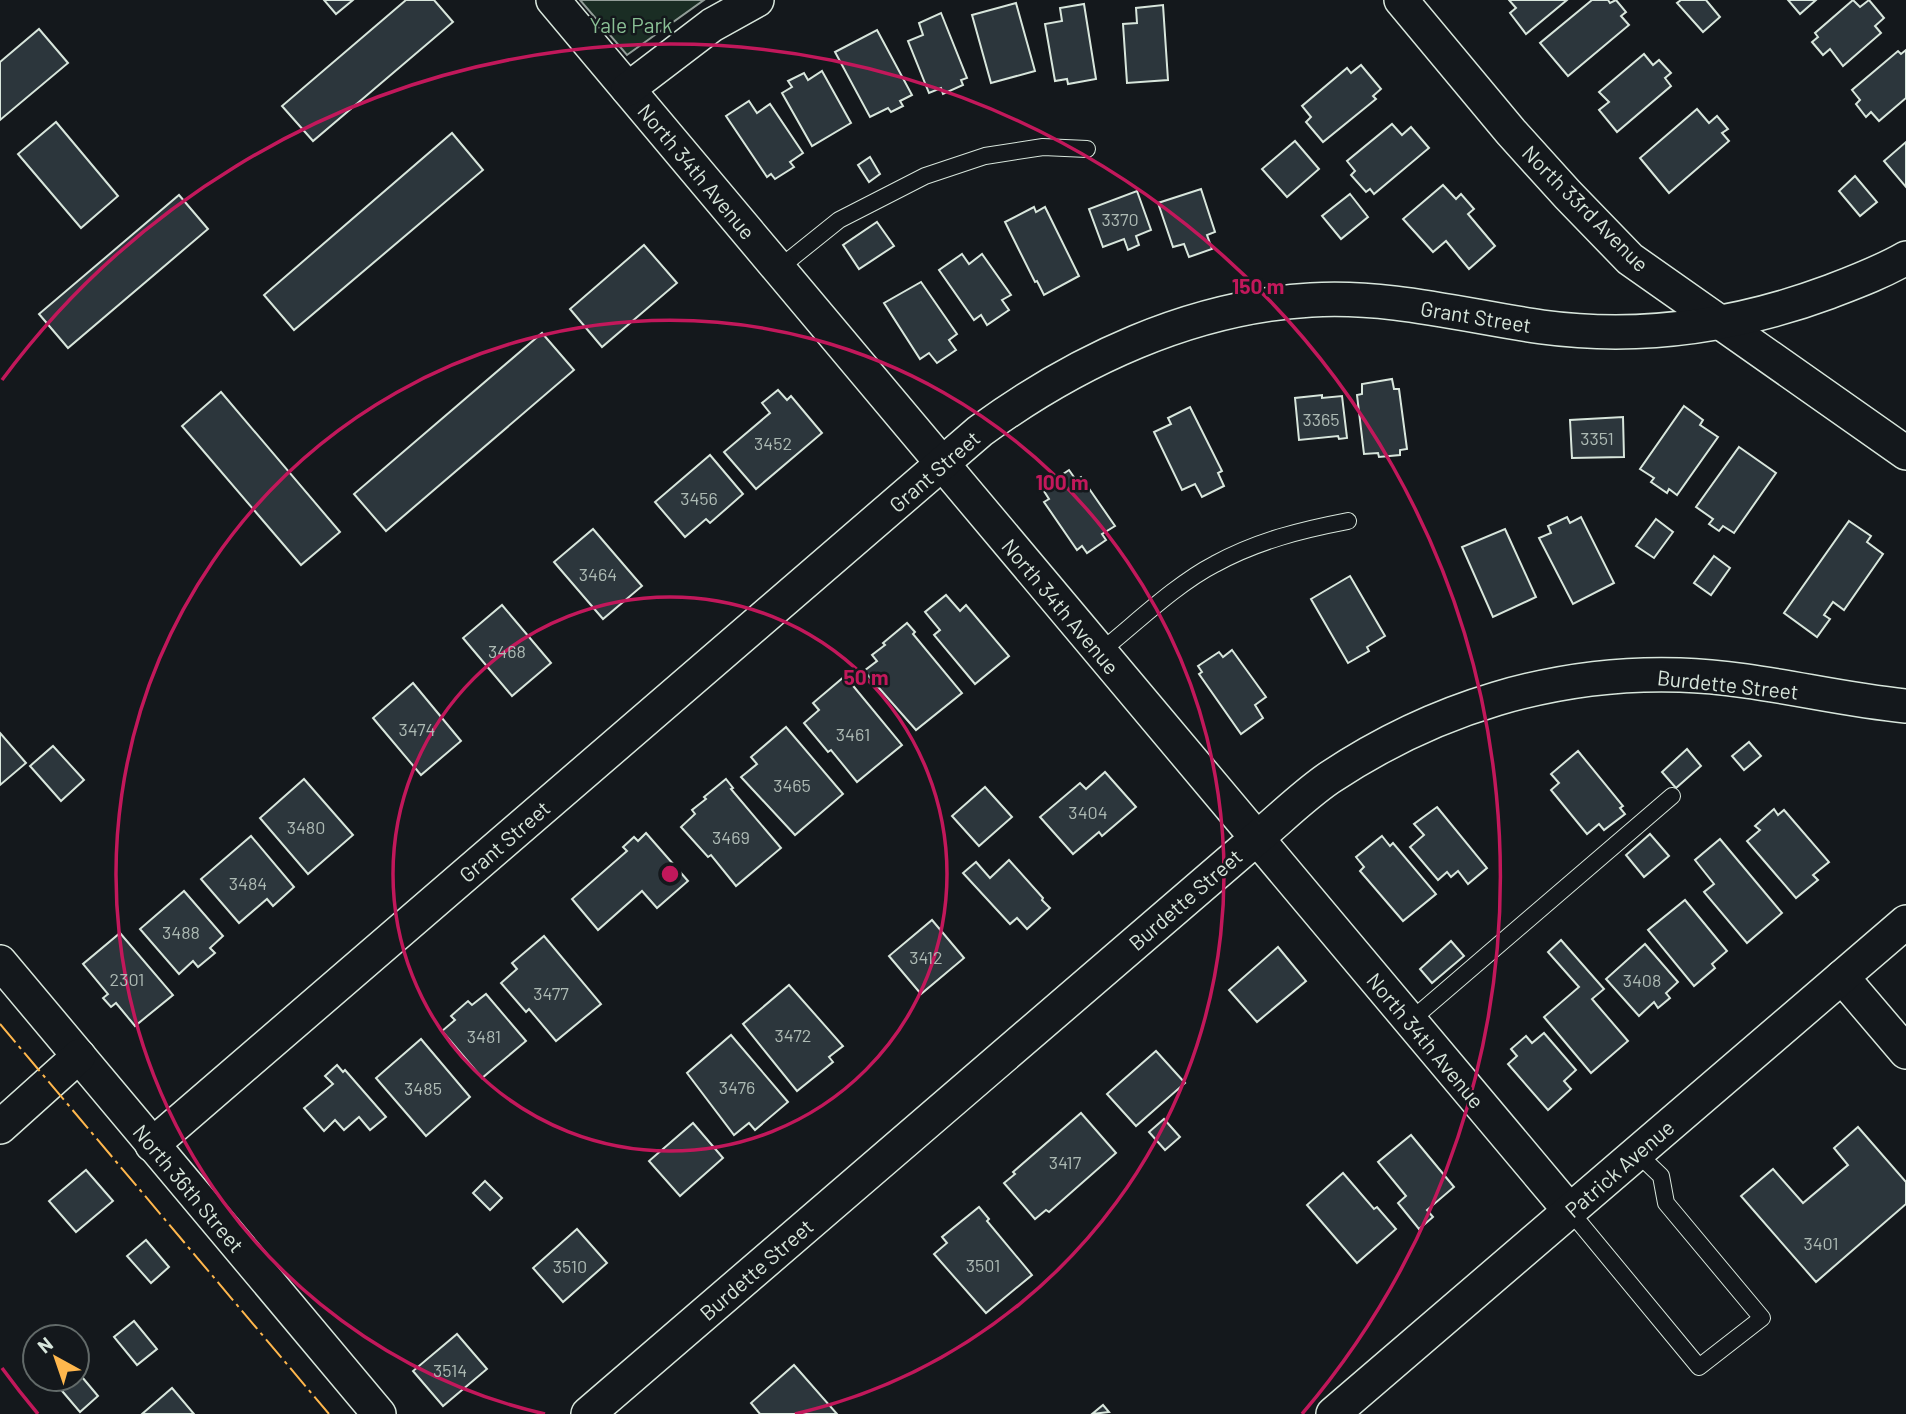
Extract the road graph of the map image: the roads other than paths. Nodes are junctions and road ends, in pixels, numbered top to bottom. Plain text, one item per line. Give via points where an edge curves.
1 (553, 0) edge
2 (757, 0) edge
3 (1401, 0) edge
4 (628, 89) junction
5 (1087, 149) dead end
6 (1906, 258) edge
7 (779, 269) junction
8 (1719, 323) junction
9 (1906, 453) edge
10 (942, 464) junction
11 (1348, 522) dead end
12 (1100, 652) junction
13 (1906, 706) edge
14 (1672, 796) dead end
15 (1256, 839) junction
16 (1906, 922) edge
17 (0, 962) edge
18 (1842, 977) junction
19 (1410, 1021) junction
20 (1906, 1052) edge
21 (79, 1056) junction
22 (0, 1127) edge
23 (152, 1145) junction
24 (1637, 1153) junction
25 (1570, 1211) junction
26 (371, 1411) edge
27 (588, 1414) edge
28 (1333, 1414) edge

1 - 4 street, North 34th Avenue
2 - 4 street via 712,25
3 - 8 street, North 33rd Avenue via 1511,132 1630,259
4 - 7 street, North 34th Avenue
5 - 7 lane via 1043,147 985,156 925,176 839,219
6 - 8 street, Grant Street via 1782,310
7 - 10 street, North 34th Avenue
8 - 9 street, North 33rd Avenue
8 - 10 street, Grant Street via 1608,332 1366,300 1247,307 1172,328 1088,363 1009,410
10 - 12 street, North 34th Avenue
10 - 23 street, Grant Street
11 - 12 lane via 1266,541 1213,565
12 - 15 street, North 34th Avenue
13 - 15 street, Burdette Street via 1681,675 1553,684 1476,703 1396,737 1328,779
14 - 19 lane
15 - 19 street, North 34th Avenue
15 - 27 street, Burdette Street
16 - 18 street, Patrick Avenue
17 - 21 street, North 36th Street
18 - 20 street
18 - 24 street, Patrick Avenue
19 - 25 street, North 34th Avenue
21 - 22 street
21 - 23 street, North 36th Street
23 - 26 street, North 36th Street
24 - 25 street, Patrick Avenue
24 - 25 lane via 1661,1176 1666,1203 1762,1318 1699,1367
25 - 28 street, Patrick Avenue

